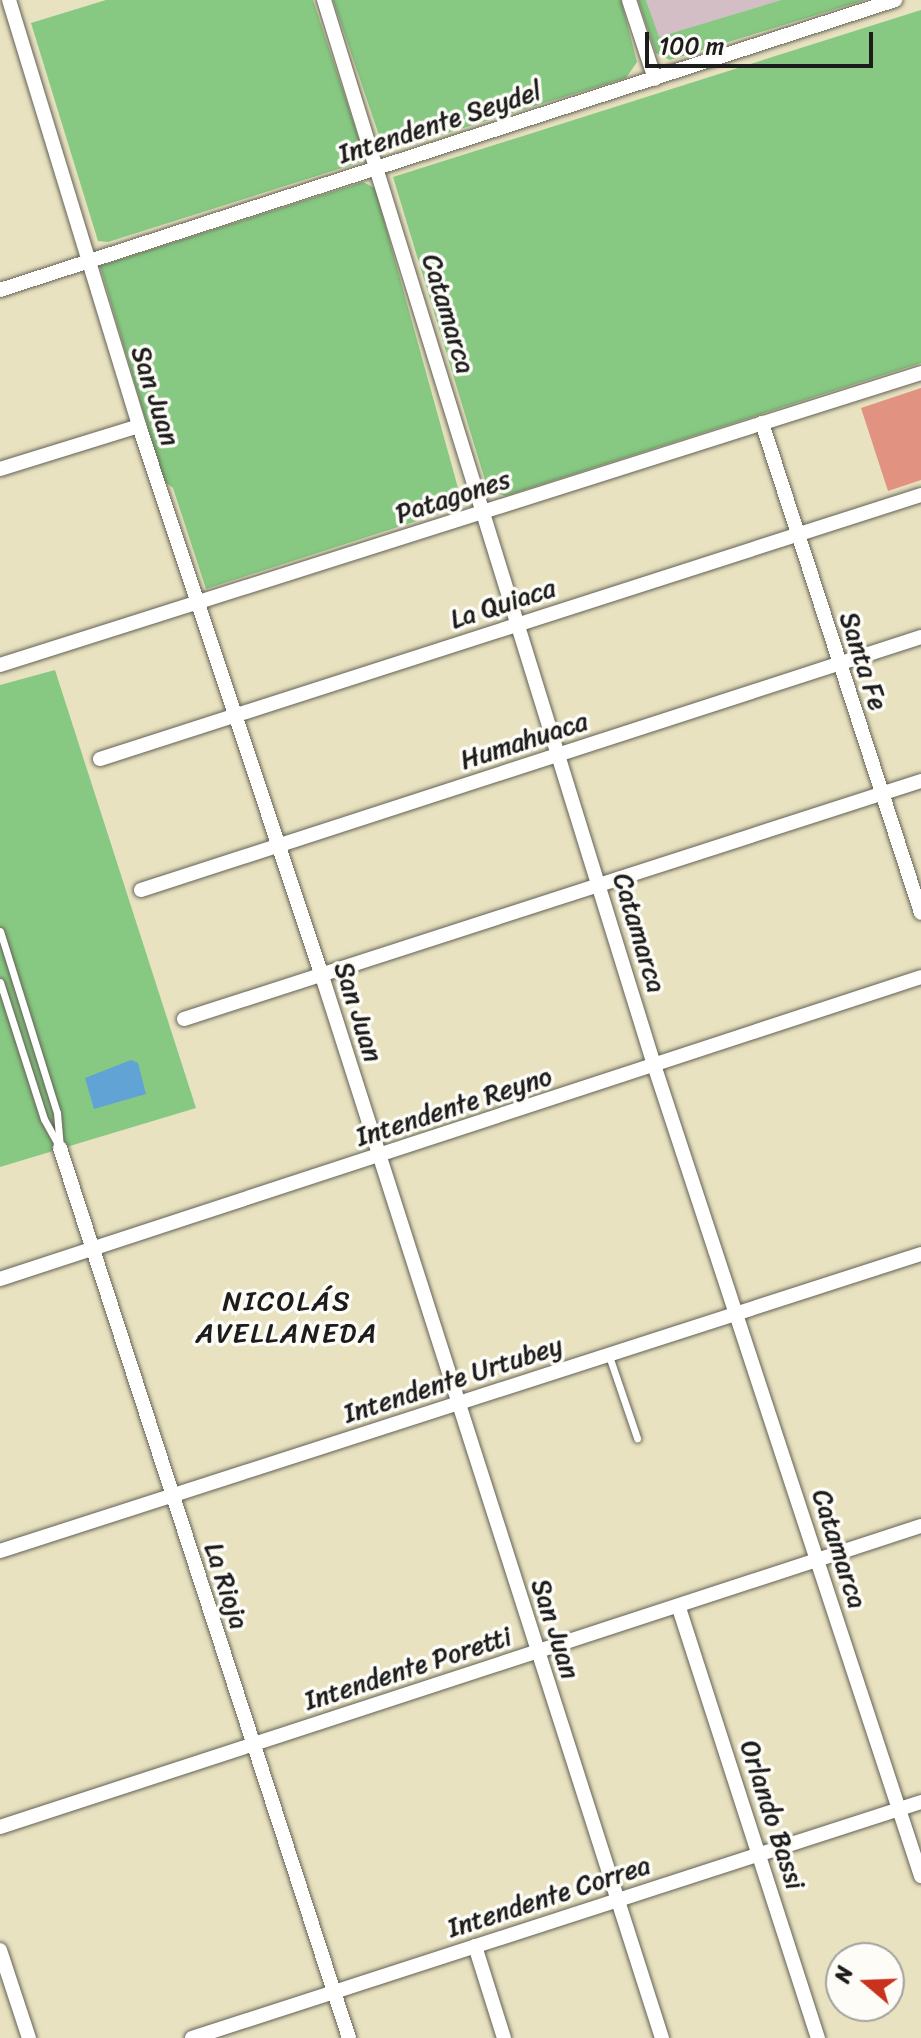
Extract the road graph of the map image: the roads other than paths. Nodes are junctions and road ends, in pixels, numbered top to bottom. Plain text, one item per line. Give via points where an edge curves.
1 (9, 0) edge
2 (324, 0) edge
3 (629, 0) edge
4 (895, 0) edge
5 (655, 79) junction
6 (378, 168) junction
7 (87, 262) junction
8 (0, 290) edge
9 (921, 373) edge
10 (762, 423) junction
11 (139, 426) junction
12 (0, 469) edge
13 (921, 495) edge
14 (483, 512) junction
15 (798, 535) junction
16 (198, 605) junction
17 (517, 624) junction
18 (921, 637) edge
19 (839, 663) junction
20 (0, 665) edge
21 (234, 717) junction
22 (559, 755) junction
23 (100, 759) dead end
24 (921, 781) edge
25 (881, 794) junction
26 (277, 845) junction
27 (600, 887) junction
28 (141, 890) dead end
29 (921, 913) edge
30 (0, 931) edge
31 (10, 964) junction
32 (0, 967) edge
33 (322, 976) junction
34 (921, 977) edge
35 (0, 982) edge
36 (184, 1019) dead end
37 (655, 1068) junction
38 (60, 1148) junction
39 (379, 1155) junction
40 (93, 1248) junction
41 (921, 1254) edge
42 (0, 1279) edge
43 (736, 1314) junction
44 (609, 1356) junction
45 (456, 1404) junction
46 (637, 1438) dead end
47 (172, 1496) junction
48 (921, 1526) edge
49 (0, 1551) edge
50 (818, 1562) junction
51 (679, 1608) junction
52 (538, 1653) junction
53 (251, 1744) junction
54 (921, 1802) edge
55 (899, 1809) junction
56 (0, 1827) edge
57 (759, 1854) junction
58 (921, 1876) edge
59 (618, 1900) junction
60 (475, 1946) junction
61 (0, 1950) edge
62 (334, 1992) junction
63 (29, 2038) edge
64 (192, 2038) edge
65 (349, 2038) edge
66 (504, 2038) edge
67 (662, 2038) edge
68 (818, 2038) edge

1 - 7 street, San Juan
2 - 6 street, Catamarca
3 - 5 street
4 - 5 street, Intendente Seydel
5 - 6 street, Intendente Seydel
6 - 7 street, Intendente Seydel
6 - 14 street, Catamarca
7 - 8 street, Intendente Seydel
7 - 11 street, San Juan
9 - 10 street, Patagones
10 - 14 street, Patagones
10 - 15 street, Santa Fe
11 - 12 street
11 - 16 street, San Juan
13 - 15 street, La Quiaca
14 - 16 street, Patagones
14 - 17 street, Catamarca
15 - 17 street, La Quiaca
15 - 19 street, Santa Fe
16 - 20 street, Patagones
16 - 21 street, San Juan
17 - 21 street, La Quiaca
17 - 22 street, Catamarca
18 - 19 street, Humahuaca
19 - 22 street, Humahuaca
19 - 25 street, Santa Fe
21 - 23 street, La Quiaca
21 - 26 street, San Juan
22 - 26 street, Humahuaca
22 - 27 street, Catamarca
24 - 25 street
25 - 27 street
25 - 29 street, Santa Fe
26 - 28 street, Humahuaca
26 - 33 street, San Juan
27 - 33 street
27 - 37 street, Catamarca
30 - 31 lane
31 - 32 lane
31 - 38 lane via 57,1113
33 - 36 street
33 - 39 street, San Juan
34 - 37 street, Intendente Reyno
35 - 38 lane via 44,1119
37 - 39 street, Intendente Reyno
37 - 43 street, Catamarca
38 - 40 street, La Rioja
39 - 40 street, Intendente Reyno
39 - 45 street, San Juan
40 - 42 street, Intendente Reyno
40 - 47 street, La Rioja
41 - 43 street, Intendente Urtubey
43 - 44 street, Intendente Urtubey
43 - 50 street, Catamarca
44 - 45 street, Intendente Urtubey
44 - 46 lane
45 - 47 street, Intendente Urtubey
45 - 52 street, San Juan
47 - 49 street, Intendente Urtubey
47 - 53 street, La Rioja
48 - 50 street, Intendente Poretti
50 - 51 street, Intendente Poretti
50 - 55 street, Catamarca
51 - 52 street, Intendente Poretti
51 - 57 street, Orlando Bassi
52 - 53 street, Intendente Poretti
52 - 59 street, San Juan
53 - 56 street, Intendente Poretti
53 - 62 street, La Rioja
54 - 55 street, Intendente Correa
55 - 57 street, Intendente Correa
55 - 58 street, Catamarca
57 - 59 street, Intendente Correa
57 - 68 street, Orlando Bassi
59 - 60 street, Intendente Correa
59 - 67 street, San Juan
60 - 62 street, Intendente Correa
60 - 66 street
61 - 63 street
62 - 64 street, Intendente Correa
62 - 65 street, La Rioja

